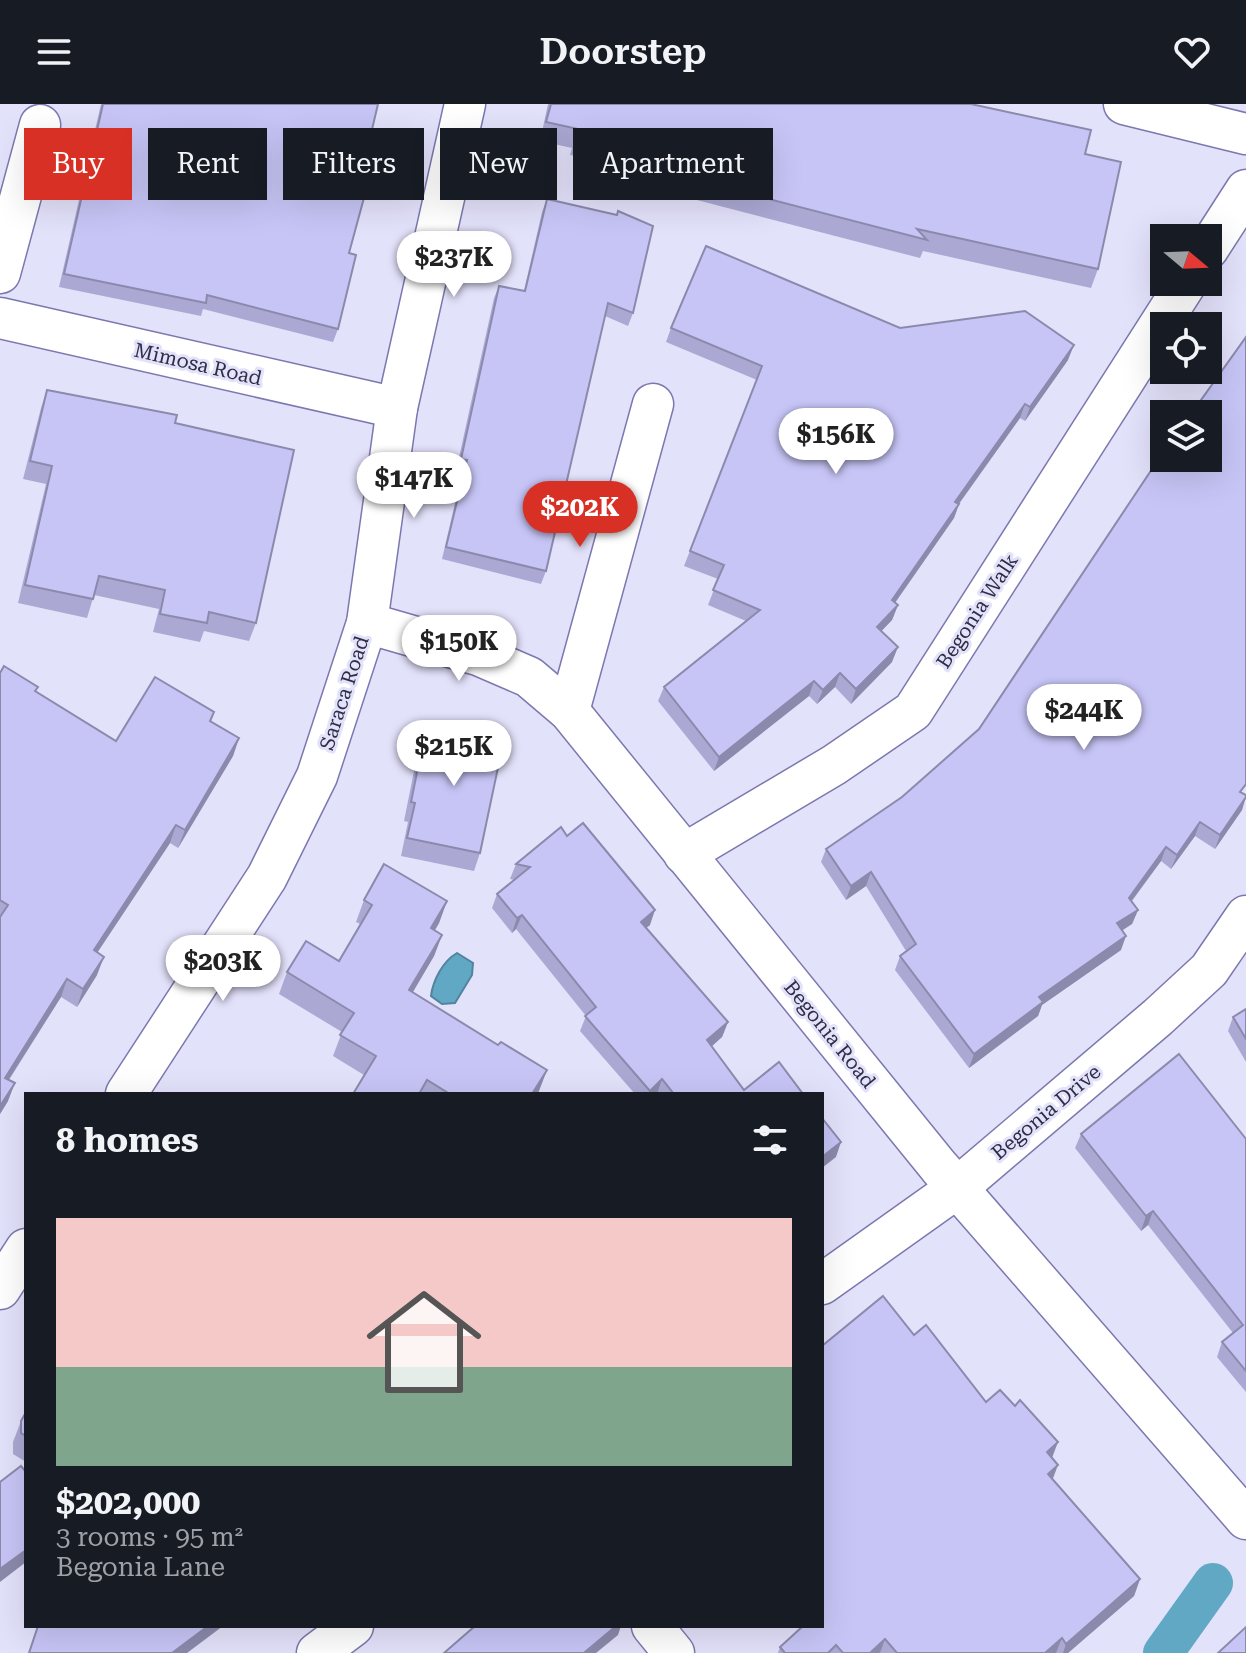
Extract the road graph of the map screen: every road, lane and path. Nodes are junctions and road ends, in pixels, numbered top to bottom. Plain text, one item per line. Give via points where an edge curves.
1 (465, 104) edge
2 (1124, 104) edge
3 (40, 125) dead end
4 (1246, 134) edge
5 (1246, 190) edge
6 (1222, 227) edge
7 (0, 273) edge
8 (1178, 296) edge
9 (0, 318) edge
10 (653, 404) dead end
11 (397, 408) junction
12 (367, 623) junction
13 (569, 711) junction
14 (684, 854) junction
15 (1246, 916) edge
16 (127, 1092) edge
17 (957, 1188) junction
18 (24, 1252) edge
19 (824, 1283) edge
20 (0, 1289) edge
21 (1246, 1519) edge
22 (350, 1628) edge
23 (654, 1628) edge
24 (317, 1653) edge
25 (674, 1653) edge

1 - 11 street, Saraca Road
2 - 4 street
3 - 7 street
5 - 6 street
8 - 14 street, Begonia Walk via 913,711
9 - 11 street, Mimosa Road
10 - 13 street
11 - 12 street, Saraca Road
12 - 13 street, Begonia Road via 478,655 529,677
12 - 16 street, Saraca Road via 317,776 267,877
13 - 14 street, Begonia Road
14 - 17 street, Begonia Road
15 - 17 street, Begonia Drive via 1209,970
17 - 19 street, Begonia Drive
17 - 21 street, Begonia Road
18 - 20 street
22 - 24 street
23 - 25 street

